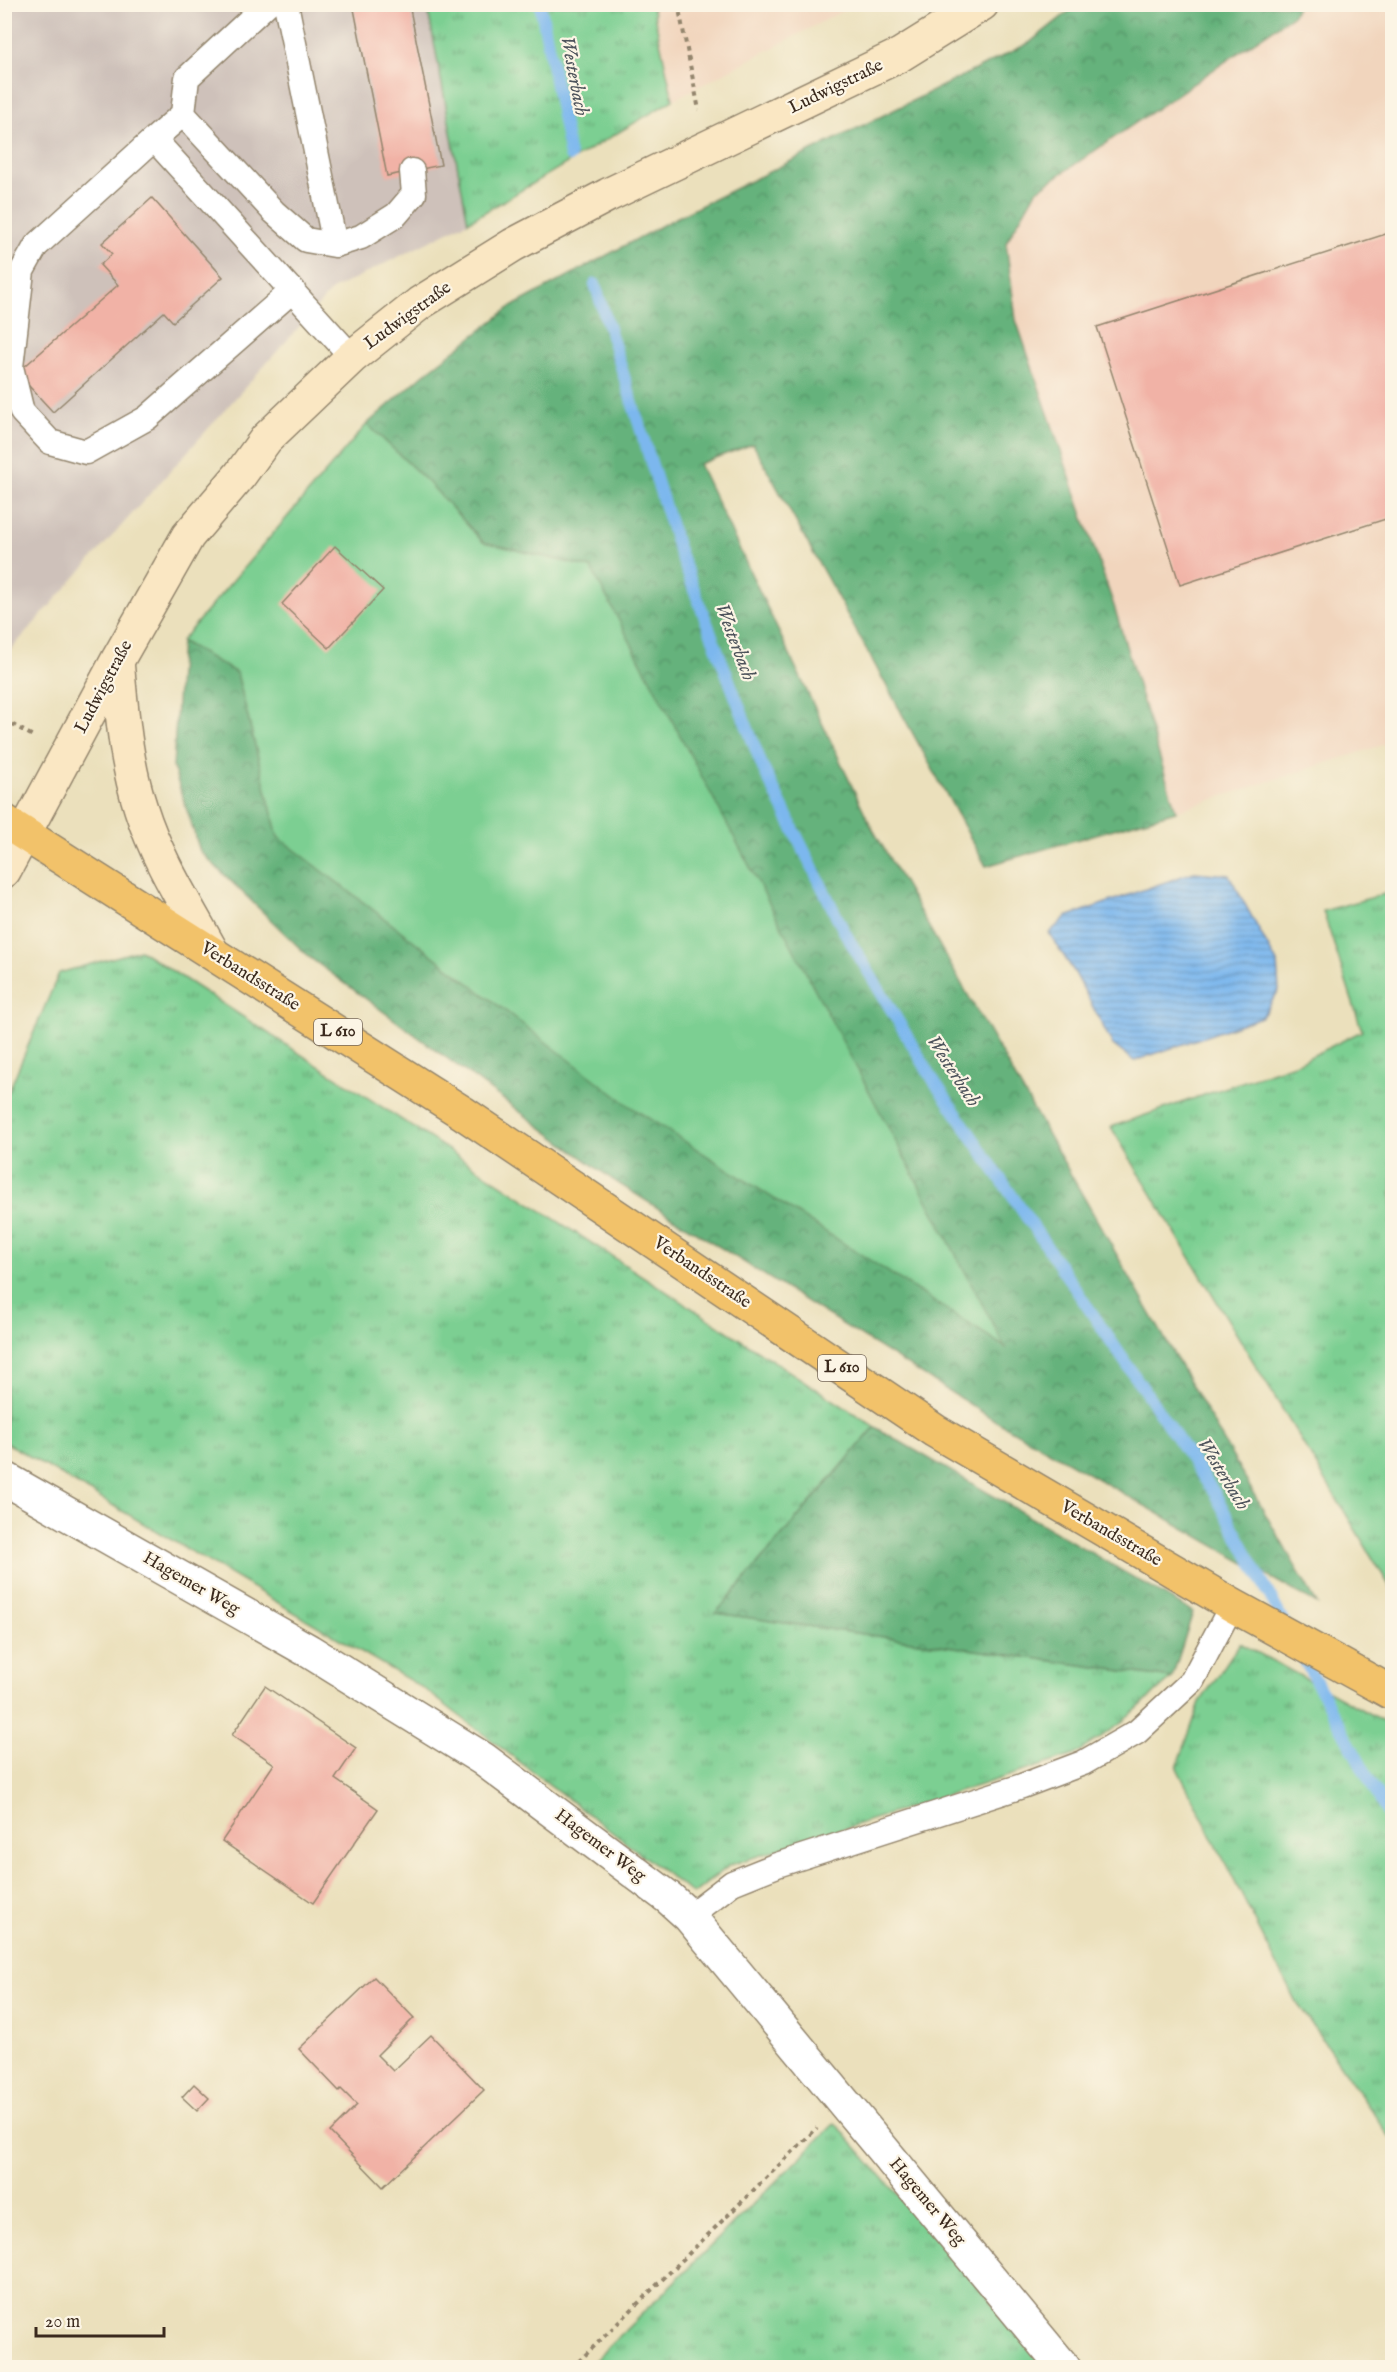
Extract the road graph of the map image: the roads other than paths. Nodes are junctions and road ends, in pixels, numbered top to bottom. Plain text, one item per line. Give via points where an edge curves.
1 (267, 4) edge
2 (286, 4) edge
3 (982, 4) edge
4 (183, 114) junction
5 (154, 139) junction
6 (412, 171) dead end
7 (335, 246) junction
8 (293, 290) junction
9 (352, 357) junction
10 (117, 661) junction
11 (14, 827) edge
12 (4, 871) edge
13 (212, 952) junction
14 (4, 1478) edge
15 (1232, 1605) junction
16 (1392, 1693) edge
17 (689, 1916) junction
18 (1064, 2367) edge

1 - 4 lane via 187,78
2 - 7 lane
3 - 9 main road, Ludwigstraße via 900,55 608,195 513,245 420,303
4 - 5 lane
4 - 7 lane via 274,212 306,240
5 - 8 lane
5 - 8 lane via 36,246 22,271 11,367 22,412 50,442 86,452 147,418
6 - 7 lane via 414,194 396,215 361,237
8 - 9 lane
9 - 10 main road, Ludwigstraße via 266,439 188,536
10 - 11 main road, Ludwigstraße
10 - 13 main road via 126,749 141,809 162,859
11 - 12 main road, Ludwigstraße
11 - 13 main road, Verbandsstraße / L 610
13 - 15 main road, Verbandsstraße / L 610 via 463,1113 935,1431
14 - 17 street, Hagemer Weg via 309,1651 483,1759
15 - 16 main road, Verbandsstraße / L 610
15 - 17 lane via 1192,1681 1137,1732 1083,1763 777,1865 732,1883
17 - 18 street, Hagemer Weg

